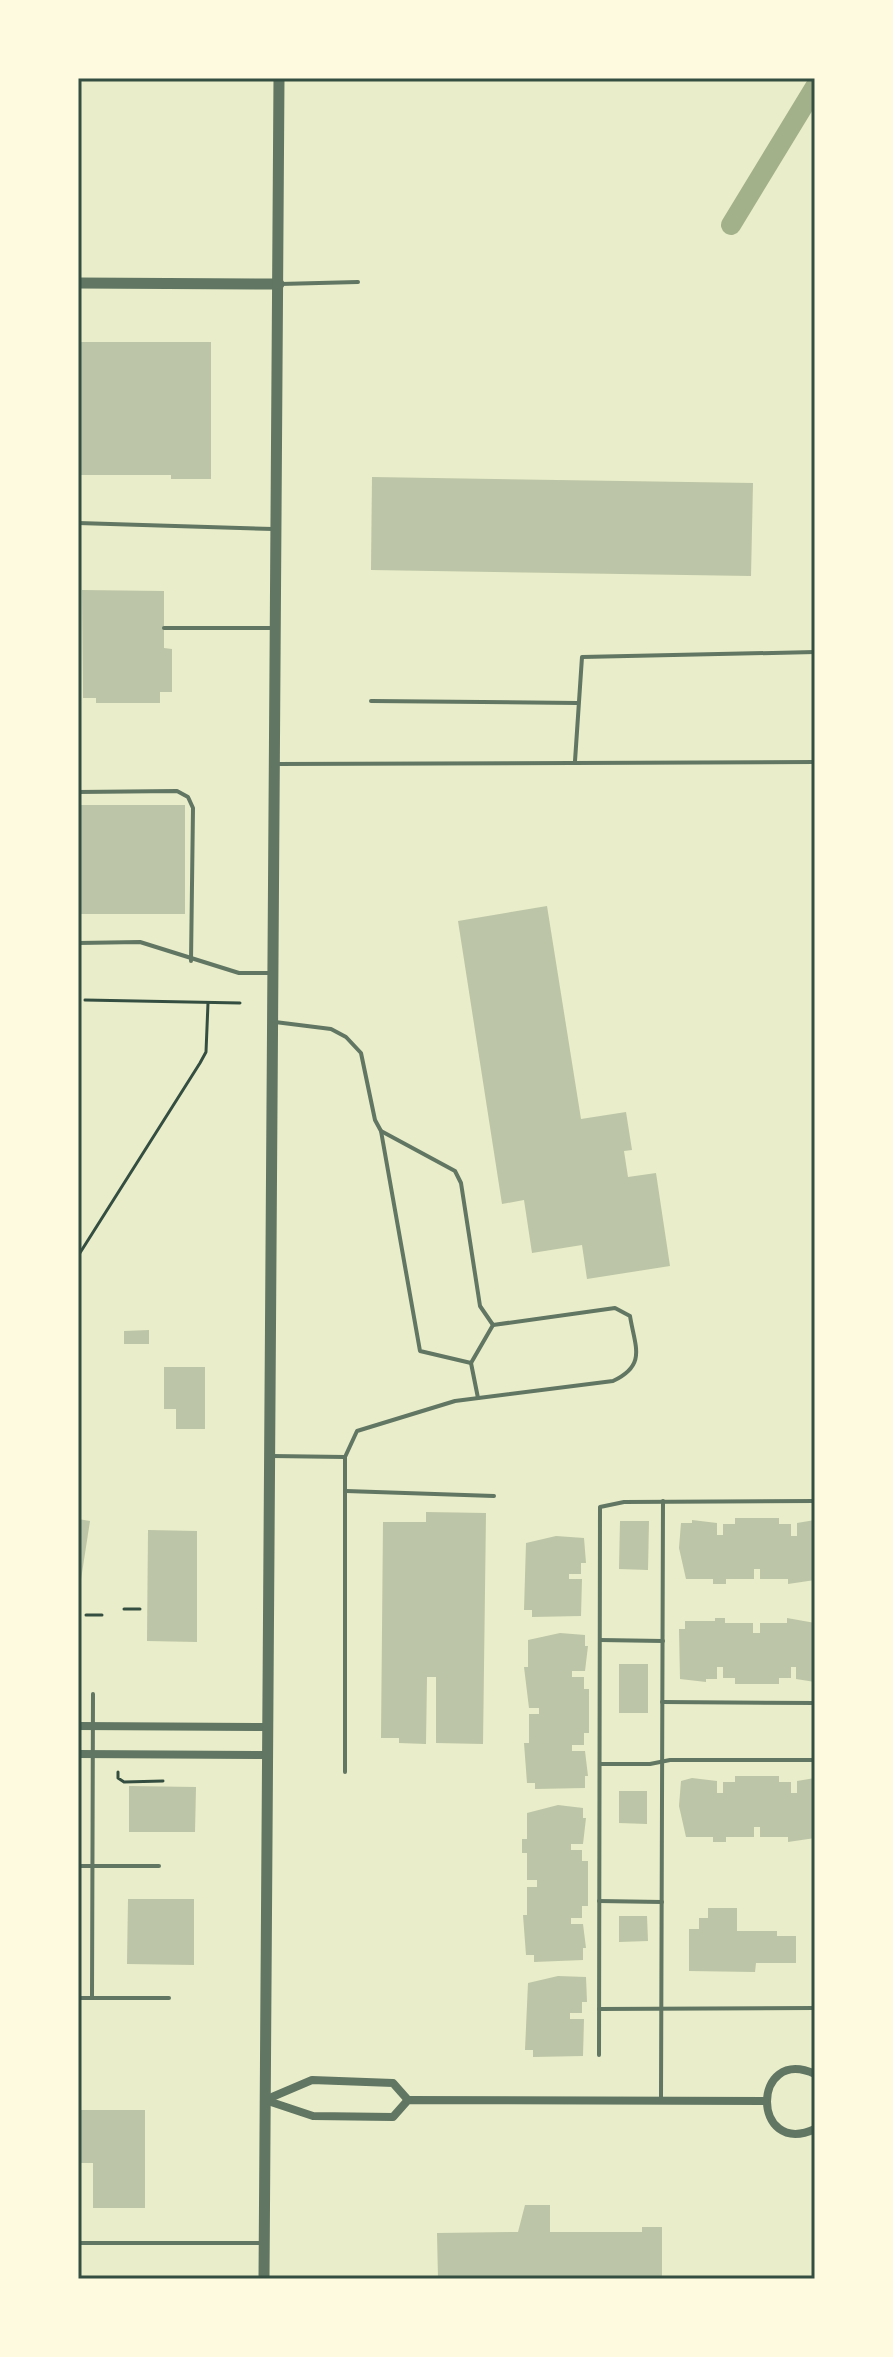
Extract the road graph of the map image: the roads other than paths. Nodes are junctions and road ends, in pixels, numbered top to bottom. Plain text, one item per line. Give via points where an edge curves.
1 (279, 78) edge
2 (358, 282) dead end
3 (78, 283) edge
4 (279, 284) junction
5 (78, 523) edge
6 (276, 529) junction
7 (164, 628) dead end
8 (275, 628) junction
9 (815, 652) edge
10 (371, 701) dead end
11 (577, 703) junction
12 (575, 761) junction
13 (815, 762) edge
14 (275, 764) junction
15 (78, 792) edge
16 (78, 943) edge
17 (191, 961) junction
18 (274, 973) junction
19 (273, 1021) junction
20 (381, 1131) junction
21 (493, 1325) junction
22 (471, 1363) junction
23 (478, 1398) junction
24 (270, 1456) junction
25 (345, 1457) junction
26 (346, 1491) junction
27 (494, 1496) dead end
28 (663, 1501) junction
29 (815, 1501) edge
30 (600, 1640) junction
31 (663, 1641) junction
32 (93, 1694) dead end
33 (662, 1702) junction
34 (815, 1703) edge
35 (78, 1726) edge
36 (93, 1726) junction
37 (268, 1727) junction
38 (78, 1754) edge
39 (93, 1754) junction
40 (268, 1755) junction
41 (815, 1760) edge
42 (662, 1762) junction
43 (600, 1764) junction
44 (345, 1772) dead end
45 (78, 1866) edge
46 (92, 1866) junction
47 (159, 1866) dead end
48 (599, 1901) junction
49 (662, 1902) junction
50 (78, 1998) edge
51 (92, 1998) junction
52 (169, 1998) dead end
53 (815, 2008) edge
54 (599, 2009) junction
55 (662, 2009) junction
56 (599, 2055) dead end
57 (815, 2074) edge
58 (265, 2100) junction
59 (408, 2100) junction
60 (661, 2101) junction
61 (765, 2101) junction
62 (815, 2131) edge
63 (78, 2243) edge
64 (264, 2243) junction
65 (264, 2279) edge

1 - 4 street
2 - 4 lane
3 - 4 street
4 - 6 street
5 - 6 lane
6 - 8 street
7 - 8 lane
8 - 14 street
9 - 11 lane via 582,657
10 - 11 lane
11 - 12 lane
12 - 13 lane
12 - 14 lane
14 - 18 street
15 - 17 lane via 177,791 188,797 193,808
16 - 17 lane via 140,942
17 - 18 lane via 239,973
18 - 19 street
19 - 20 lane via 331,1029 346,1037 361,1053
19 - 24 street
20 - 21 lane via 455,1171 480,1306
20 - 22 lane via 420,1351
21 - 22 lane
21 - 23 lane via 615,1308 630,1316 637,1358 630,1373 613,1381
22 - 23 lane
23 - 25 lane via 357,1431
24 - 25 lane
24 - 37 street
25 - 26 lane
26 - 27 lane
26 - 44 lane
28 - 29 lane
28 - 30 lane via 600,1507
28 - 31 lane
30 - 31 lane
30 - 43 lane
31 - 33 lane
32 - 36 lane
33 - 34 lane
33 - 42 lane
35 - 36 street
36 - 37 street
36 - 39 lane
37 - 40 street
38 - 39 street
39 - 40 street
39 - 46 lane
40 - 58 street
41 - 42 lane
42 - 43 lane
42 - 49 lane
43 - 48 lane
45 - 46 lane
46 - 47 lane
46 - 51 lane
48 - 49 lane
48 - 54 lane
49 - 55 lane
50 - 51 lane
51 - 52 lane
53 - 55 lane
54 - 55 lane
54 - 56 lane
55 - 60 lane
57 - 61 street via 803,2069 781,2073
58 - 59 street via 313,2116 393,2117
58 - 59 street via 312,2080 393,2083
58 - 64 street
59 - 60 street
60 - 61 street
61 - 62 street via 781,2130
63 - 64 lane
64 - 65 street

